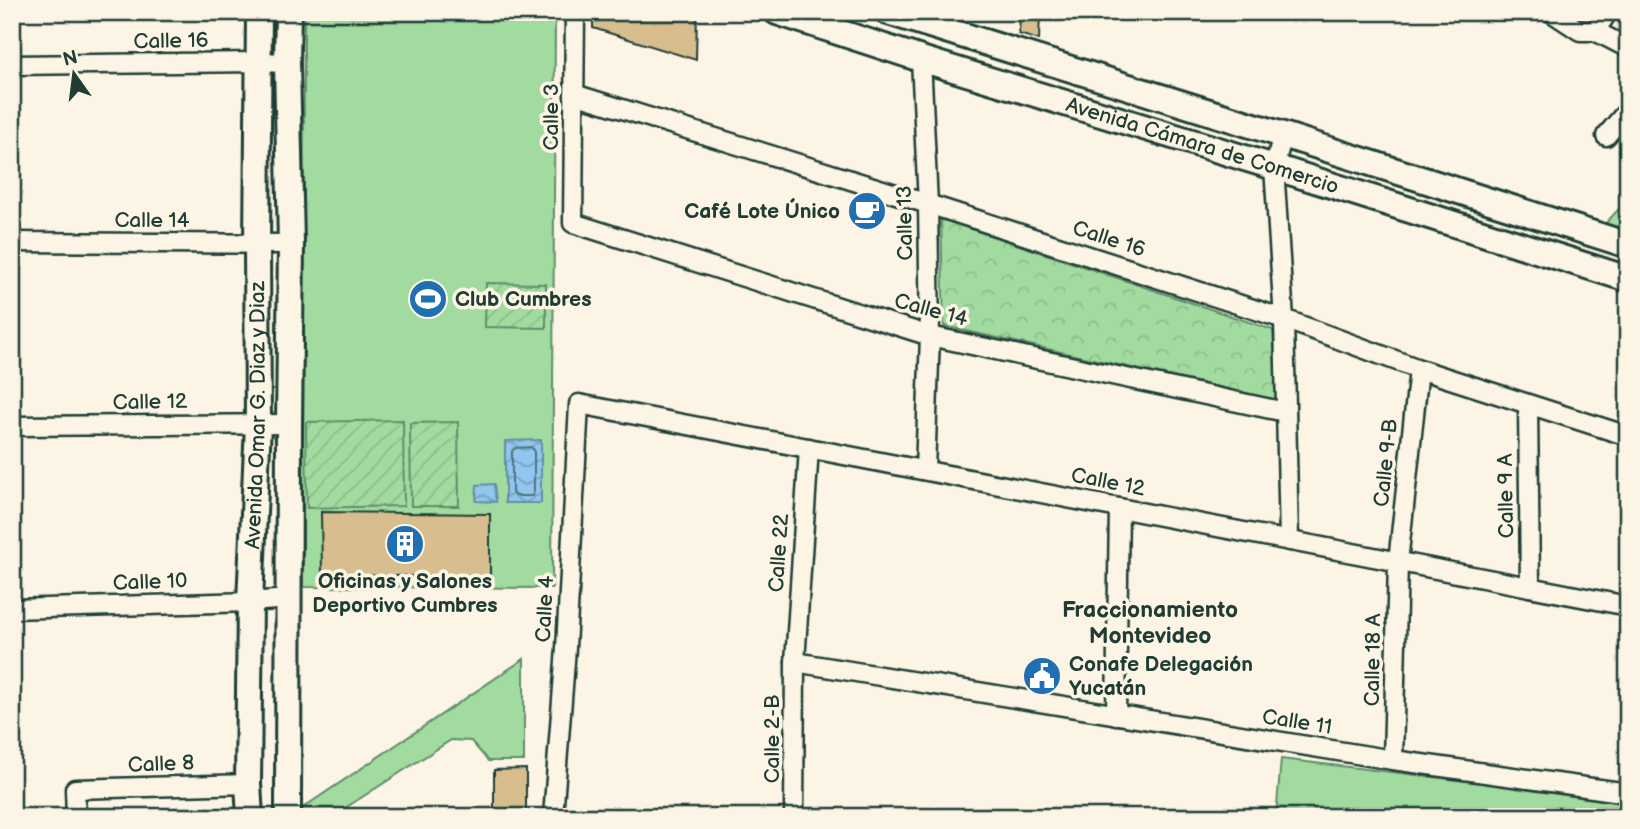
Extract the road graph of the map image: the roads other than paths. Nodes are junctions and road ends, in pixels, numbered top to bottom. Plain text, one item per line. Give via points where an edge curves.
1 (259, 12) edge
2 (288, 12) edge
3 (575, 12) edge
4 (777, 12) edge
5 (888, 12) edge
6 (1551, 12) edge
7 (1605, 12) edge
8 (935, 19) edge
9 (1595, 31) junction
10 (1628, 48) edge
11 (921, 59) junction
12 (258, 62) junction
13 (287, 63) junction
14 (12, 65) edge
15 (574, 94) junction
16 (1628, 110) edge
17 (1283, 135) junction
18 (1606, 136) dead end
19 (1274, 167) junction
20 (928, 205) junction
21 (573, 223) joint
22 (12, 242) edge
23 (257, 244) junction
24 (291, 244) junction
25 (1628, 246) edge
26 (1628, 279) edge
27 (1284, 319) junction
28 (930, 336) junction
29 (1419, 369) junction
30 (579, 404) joint
31 (1528, 405) junction
32 (1285, 412) junction
33 (258, 424) junction
34 (289, 424) junction
35 (12, 426) edge
36 (1628, 436) edge
37 (809, 448) junction
38 (925, 470) junction
39 (1119, 508) junction
40 (1289, 541) junction
41 (1398, 562) junction
42 (1530, 587) junction
43 (289, 600) junction
44 (250, 602) junction
45 (1628, 606) edge
46 (12, 609) edge
47 (795, 662) junction
48 (1116, 715) junction
49 (1393, 760) junction
50 (248, 784) junction
51 (1628, 793) edge
52 (76, 817) edge
53 (250, 817) edge
54 (288, 817) edge
55 (553, 817) edge
56 (794, 817) edge

1 - 12 street, Avenida Omar G. Diaz y Diaz
2 - 13 street, Avenida Omar G. Diaz y Diaz
3 - 15 street, Calle 3
4 - 11 street, Avenida Cámara de Comercio
5 - 8 street, Avenida Cámara de Comercio
6 - 9 street via 1580,31
7 - 9 street
8 - 11 street
8 - 17 street, Avenida Cámara de Comercio
9 - 10 street
11 - 19 street, Avenida Cámara de Comercio
11 - 20 street, Calle 13
12 - 13 street, Calle 16
12 - 14 street, Calle 16
12 - 23 street, Avenida Omar G. Diaz y Diaz
13 - 24 street, Avenida Omar G. Diaz y Diaz
15 - 20 street, Calle 16
15 - 21 street, Calle 3
16 - 18 street
17 - 19 street
17 - 25 street, Avenida Cámara de Comercio
19 - 26 street, Avenida Cámara de Comercio
19 - 27 street
20 - 27 street, Calle 16
20 - 28 street, Calle 13
21 - 28 street, Calle 14
22 - 23 street, Calle 14
23 - 24 street, Calle 14
23 - 33 street, Avenida Omar G. Diaz y Diaz
24 - 34 street, Avenida Omar G. Diaz y Diaz
27 - 29 street, Calle 16
27 - 32 street
28 - 32 street, Calle 14
28 - 38 street, Calle 13
29 - 31 street, Calle 16
29 - 41 street, Calle 9-B
30 - 37 street, Calle 12
30 - 55 street, Calle 4
31 - 36 street, Calle 16
31 - 42 street, Calle 9 A
32 - 40 street
33 - 34 street, Calle 12
33 - 35 street, Calle 12
33 - 44 street, Avenida Omar G. Diaz y Diaz
34 - 43 street, Avenida Omar G. Diaz y Diaz
37 - 38 street, Calle 12
37 - 47 street, Calle 22
38 - 39 street, Calle 12
39 - 40 street, Calle 12
39 - 48 street
40 - 41 street, Calle 12
41 - 42 street, Calle 12
41 - 49 street, Calle 18 A
42 - 45 street, Calle 12
43 - 44 street, Calle 10
43 - 54 street, Avenida Omar G. Diaz y Diaz
44 - 46 street, Calle 10
44 - 50 street, Avenida Omar G. Diaz y Diaz
47 - 48 street, Calle 11
47 - 56 street, Calle 2-B
48 - 49 street, Calle 11
49 - 51 street, Calle 11
50 - 52 street, Calle 8 via 75,789
50 - 53 street, Avenida Omar G. Diaz y Diaz

